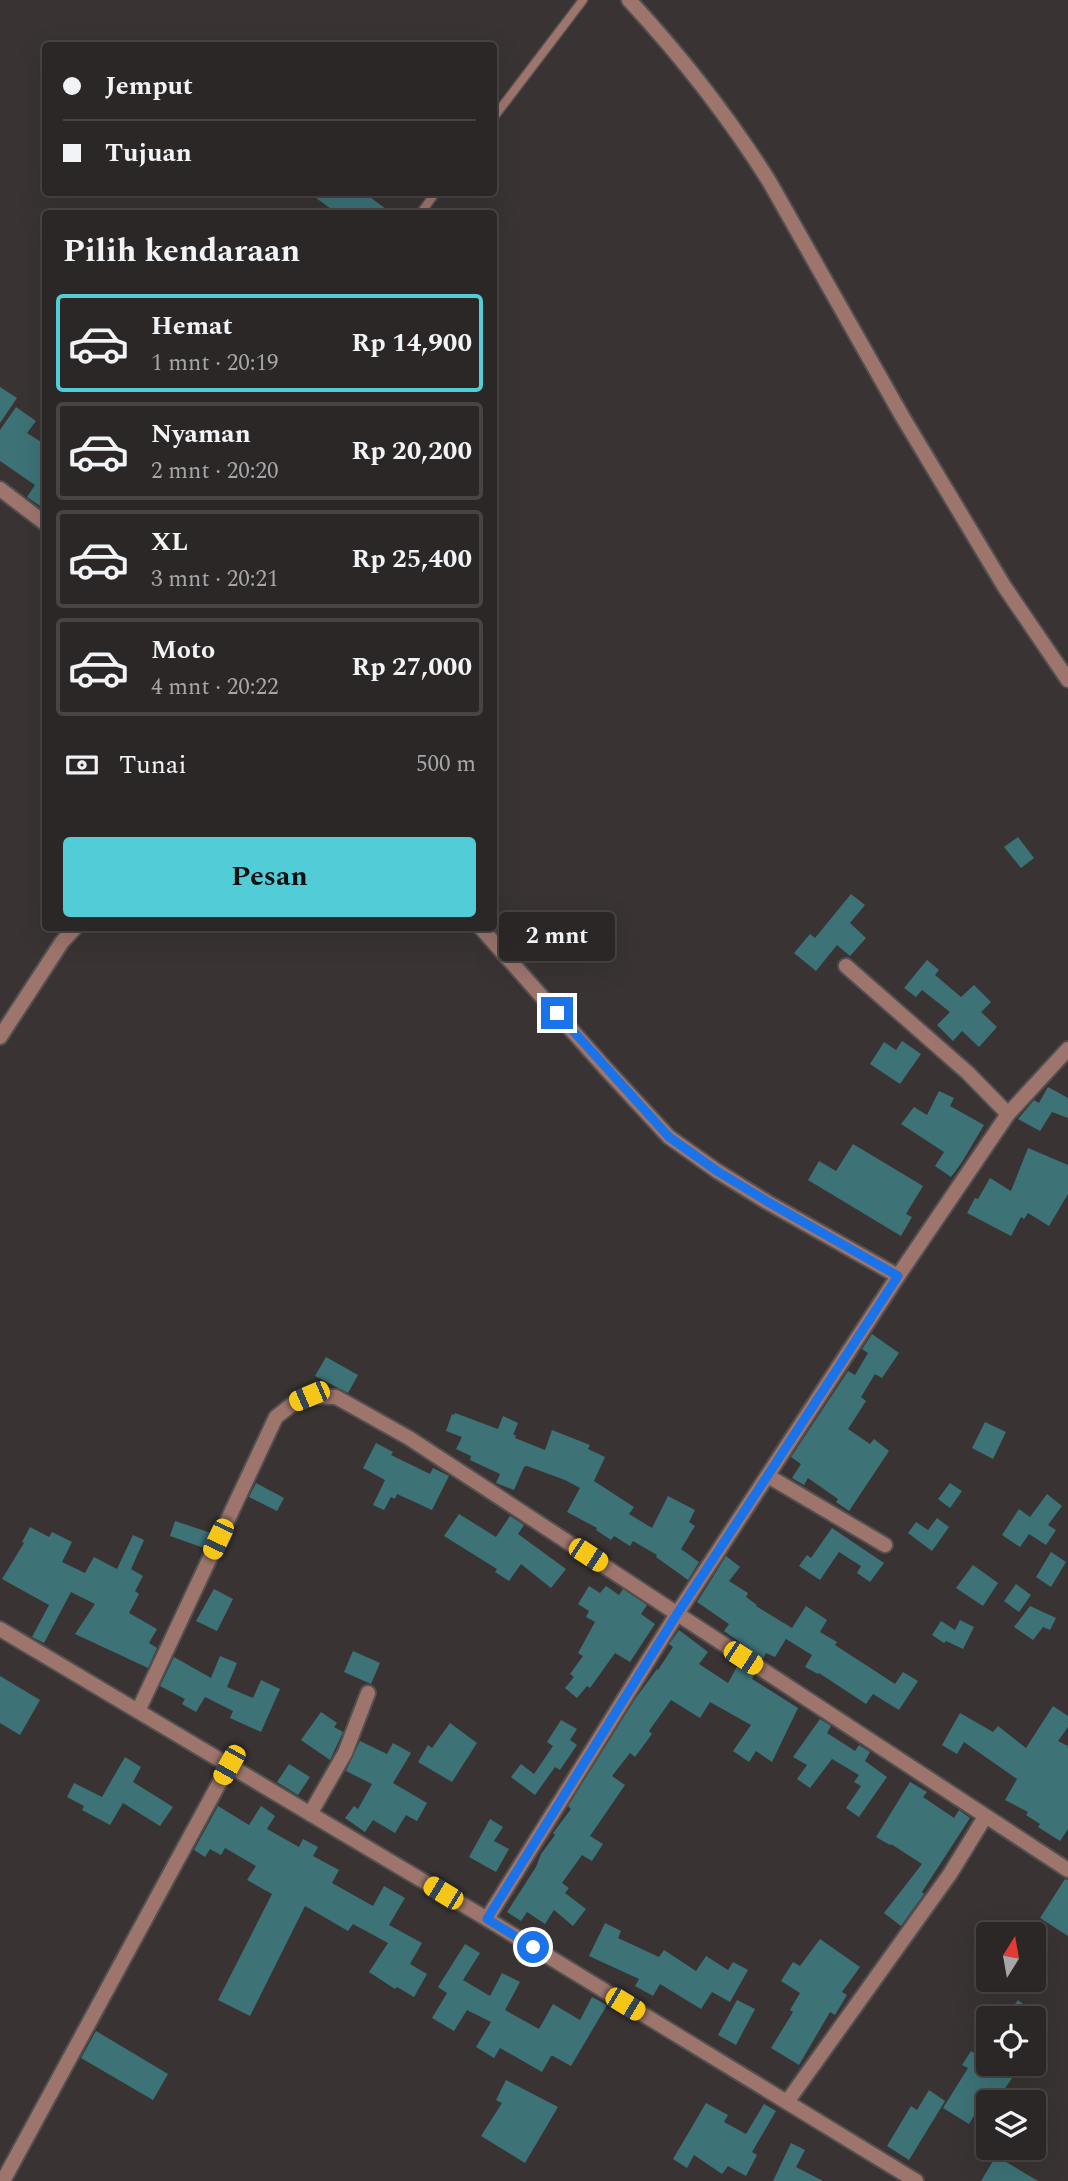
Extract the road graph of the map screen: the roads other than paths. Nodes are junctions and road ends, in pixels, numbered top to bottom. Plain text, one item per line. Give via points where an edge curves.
1 (583, 0) edge
2 (629, 0) edge
3 (497, 113) edge
4 (0, 489) edge
5 (42, 521) edge
6 (1068, 680) edge
7 (72, 931) edge
8 (484, 931) edge
9 (845, 966) dead end
10 (0, 1037) edge
11 (1068, 1049) edge
12 (1008, 1114) junction
13 (898, 1276) junction
14 (768, 1476) junction
15 (885, 1545) dead end
16 (677, 1614) junction
17 (0, 1629) edge
18 (368, 1693) dead end
19 (138, 1711) junction
20 (229, 1765) junction
21 (310, 1814) junction
22 (985, 1817) junction
23 (1068, 1870) edge
24 (487, 1919) junction
25 (787, 2102) junction
26 (4, 2181) edge
27 (916, 2181) edge

1 - 3 lane
2 - 6 street via 662,35 749,150 1004,586
4 - 5 street
7 - 10 street
8 - 13 street via 669,1137 768,1202
9 - 12 street
11 - 12 street
12 - 13 street
13 - 14 street
14 - 15 street
14 - 16 street
16 - 19 street via 409,1438 335,1397 309,1396 276,1417
16 - 22 street
16 - 24 street
17 - 19 street
18 - 21 street via 345,1753
19 - 20 street
20 - 21 street
20 - 26 street
21 - 24 street
22 - 23 street
22 - 25 street via 950,1874
24 - 25 street
25 - 27 street

